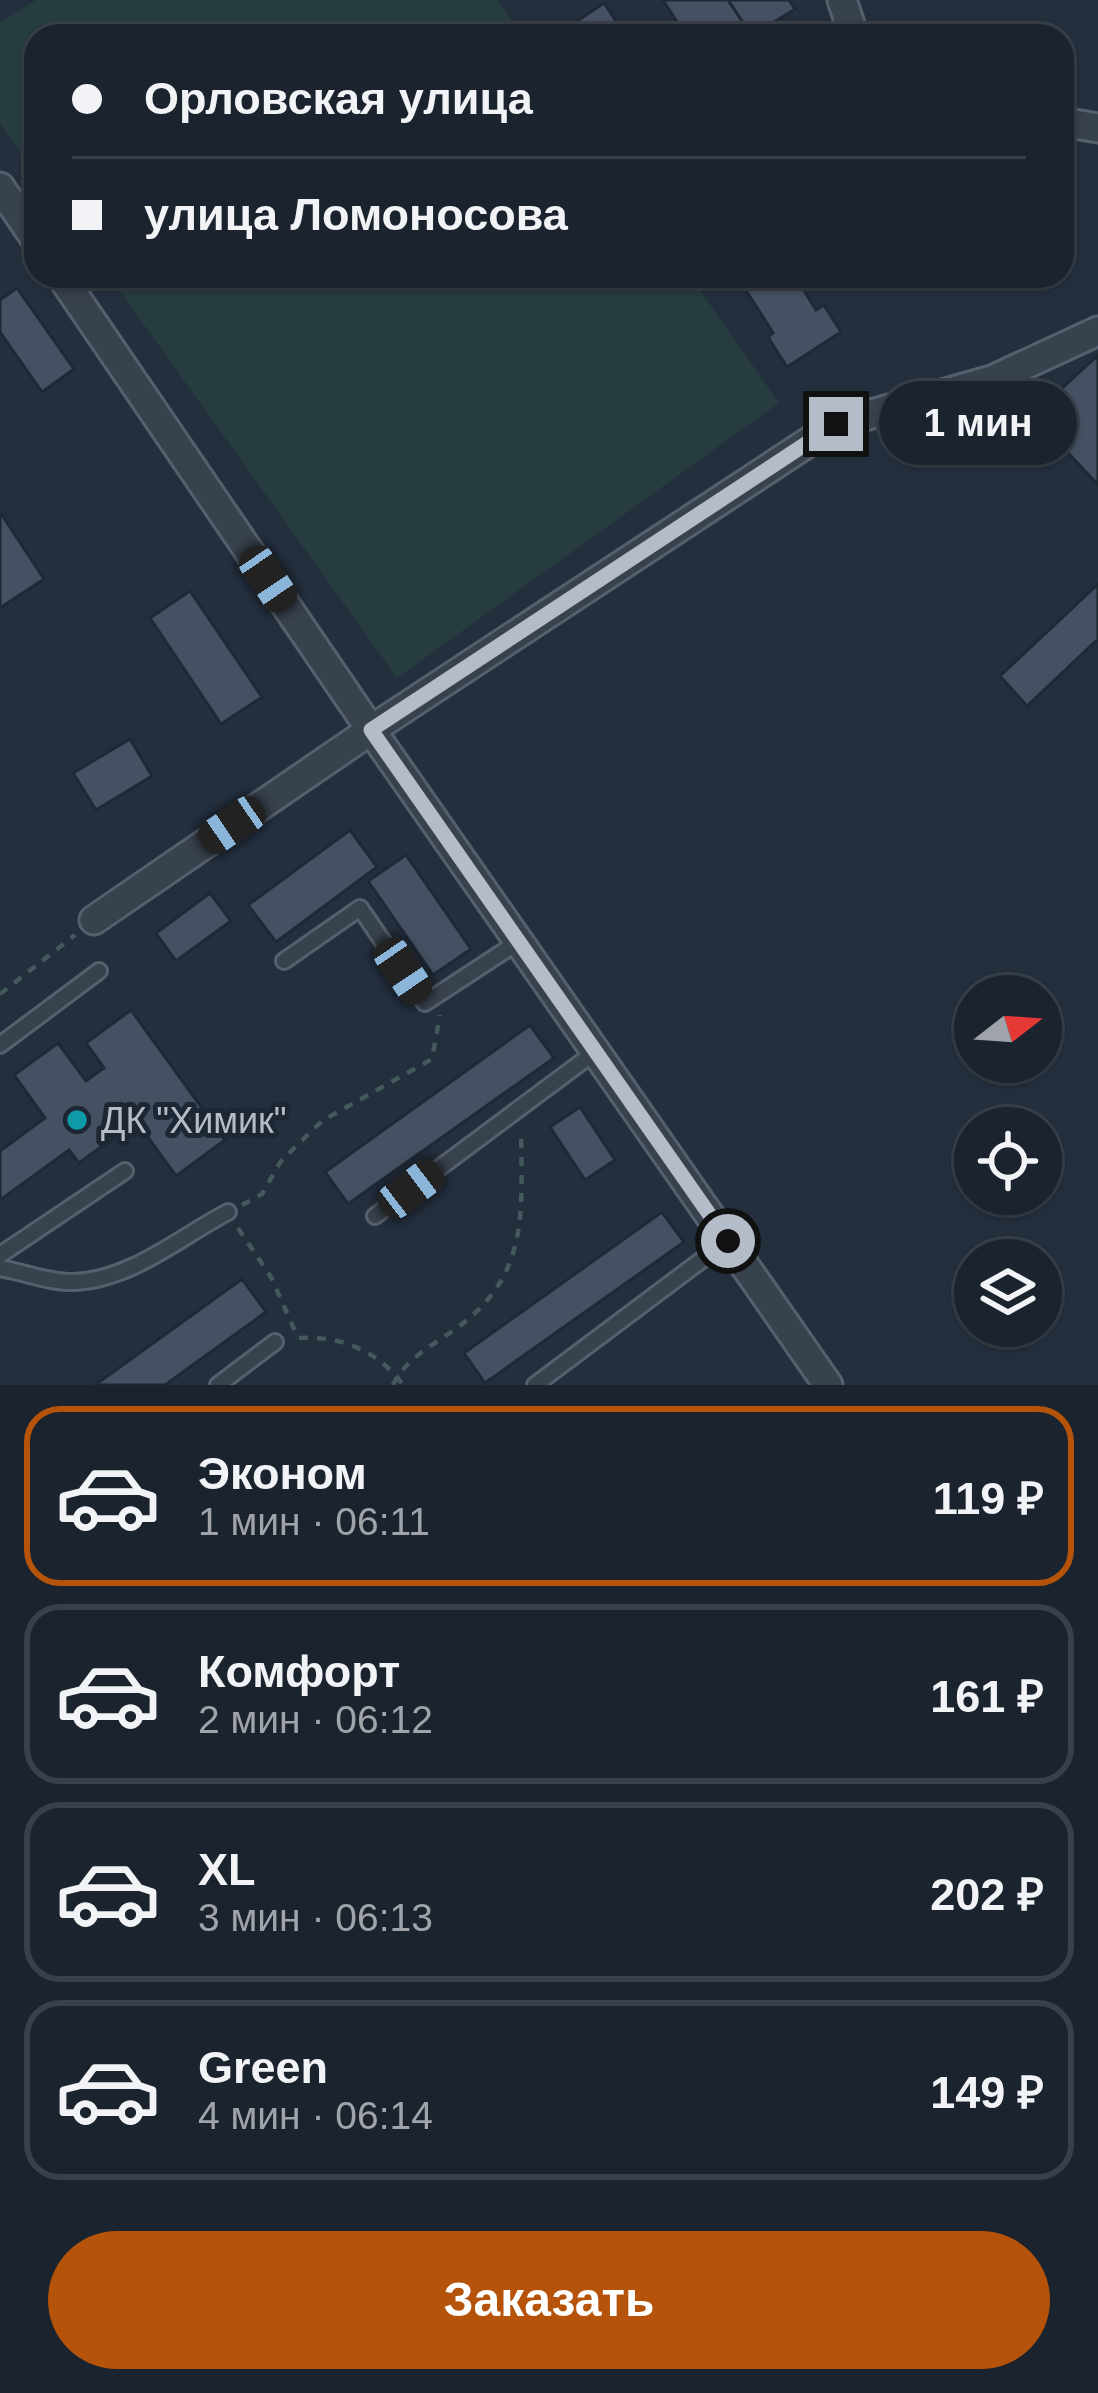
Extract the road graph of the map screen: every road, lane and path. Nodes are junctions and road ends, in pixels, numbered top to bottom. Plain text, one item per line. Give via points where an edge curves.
1 (0, 187) edge
2 (24, 222) edge
3 (69, 288) edge
4 (1098, 331) edge
5 (371, 730) junction
6 (94, 920) joint
7 (518, 942) junction
8 (284, 961) dead end
9 (99, 971) dead end
10 (445, 990) junction
11 (0, 994) edge
12 (0, 1045) edge
13 (595, 1052) junction
14 (520, 1107) junction
15 (124, 1171) dead end
16 (228, 1212) junction
17 (375, 1216) dead end
18 (728, 1241) junction
19 (0, 1255) edge
20 (0, 1268) edge
21 (298, 1338) junction
22 (275, 1342) joint
23 (397, 1376) junction
24 (218, 1385) edge
25 (393, 1385) edge
26 (403, 1385) edge
27 (535, 1385) edge
28 (828, 1385) edge

1 - 2 street
3 - 5 street
4 - 5 street via 992,380 836,424
5 - 6 street
5 - 7 street
6 - 11 path
7 - 10 lane
7 - 13 street
8 - 10 lane via 360,908 425,1003
9 - 12 lane
10 - 16 path via 432,1059 322,1121 281,1161 262,1194
13 - 14 lane
13 - 18 street
14 - 17 lane
14 - 23 path via 514,1258 495,1297
15 - 19 lane
16 - 20 lane via 104,1276 71,1283
16 - 21 path via 271,1276
18 - 27 lane
18 - 28 street
21 - 22 path
21 - 23 path via 357,1346
22 - 24 lane
23 - 25 path
23 - 26 path

